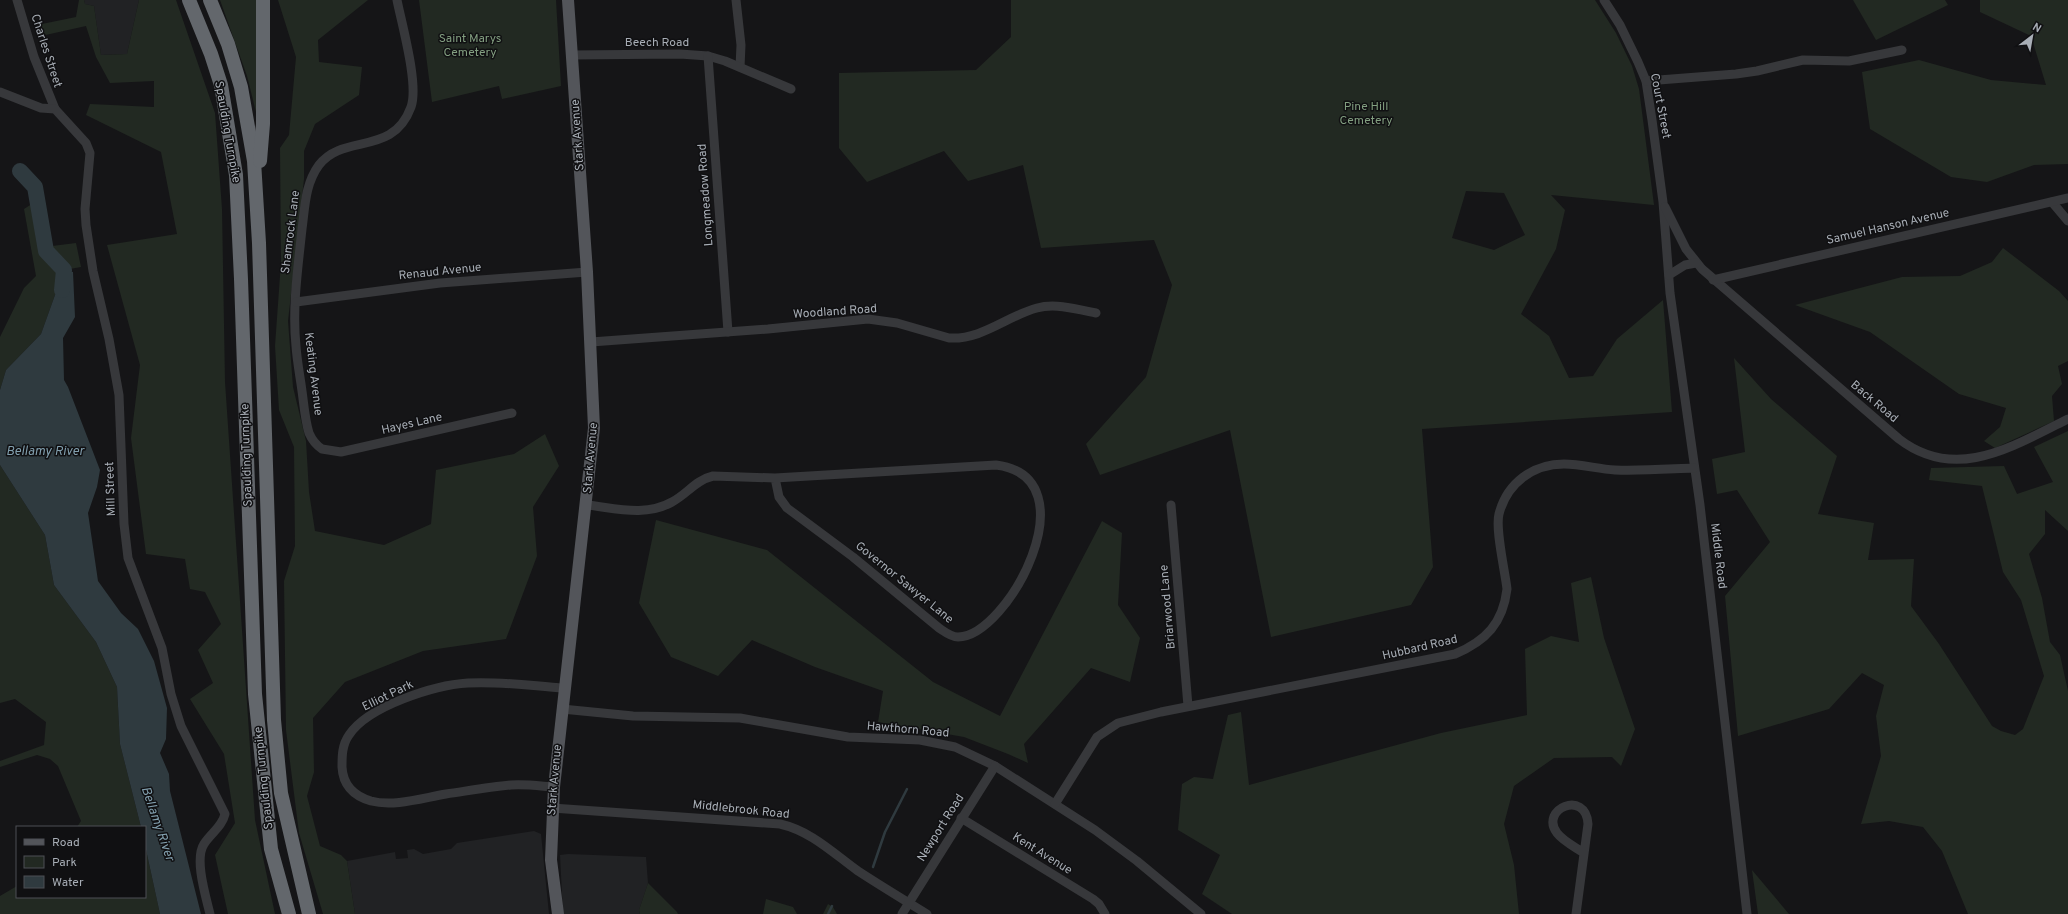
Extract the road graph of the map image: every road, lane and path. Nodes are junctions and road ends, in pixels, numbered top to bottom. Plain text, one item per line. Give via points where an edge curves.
1 (17, 0) edge
2 (189, 0) edge
3 (210, 0) edge
4 (263, 0) edge
5 (397, 0) edge
6 (568, 0) edge
7 (736, 0) edge
8 (1604, 0) edge
9 (1902, 50) dead end
10 (572, 55) junction
11 (708, 56) junction
12 (740, 67) junction
13 (1646, 81) junction
14 (791, 89) dead end
15 (0, 92) edge
16 (55, 109) junction
17 (257, 193) junction
18 (2068, 198) edge
19 (1663, 202) junction
20 (2052, 202) junction
21 (2068, 221) edge
22 (1696, 263) junction
23 (587, 272) junction
24 (1669, 275) junction
25 (1713, 280) junction
26 (296, 302) junction
27 (1096, 312) dead end
28 (728, 332) junction
29 (591, 342) junction
30 (512, 413) dead end
31 (2068, 419) edge
32 (318, 446) joint
33 (1694, 468) junction
34 (775, 478) junction
35 (587, 505) junction
36 (1172, 505) dead end
37 (564, 688) junction
38 (1188, 706) junction
39 (562, 709) junction
40 (995, 766) junction
41 (554, 787) junction
42 (1055, 804) junction
43 (552, 808) junction
44 (961, 818) junction
45 (1584, 853) junction
46 (909, 903) junction
47 (210, 914) edge
48 (289, 914) edge
49 (309, 914) edge
50 (558, 914) edge
51 (902, 914) edge
52 (926, 914) edge
53 (1105, 914) edge
54 (1201, 914) edge
55 (1576, 914) edge
56 (1747, 914) edge

1 - 16 street, Charles Street via 34,57
2 - 48 highway, Spaulding Turnpike via 211,54 220,85 236,175 242,279 254,694 271,849
3 - 17 highway, Spaulding Turnpike via 228,44 241,87 251,134
4 - 17 highway via 263,124
5 - 26 street, Shamrock Lane via 414,99 407,116 394,132 377,141 331,155 313,174 307,194
6 - 10 main road, Stark Avenue
7 - 12 street via 741,45
8 - 13 street, Court Street via 1630,44
9 - 13 street via 1849,61 1803,60 1736,74
10 - 11 street, Beech Road
10 - 23 main road, Stark Avenue
11 - 12 street, Beech Road
11 - 28 street, Longmeadow Road
12 - 14 street, Beech Road
13 - 19 street, Court Street
15 - 16 street via 41,108
16 - 47 street, Mill Street via 86,143 90,153 86,225 119,396 124,524 128,558 162,648 171,694 181,726 225,814 220,826 205,842 200,855
17 - 49 highway, Spaulding Turnpike via 274,720 281,793
18 - 20 street, Samuel Hanson Avenue
19 - 22 street, Back Road
19 - 24 street, Middle Road
20 - 21 street
20 - 25 street, Samuel Hanson Avenue
22 - 24 street via 1685,265
22 - 25 street, Back Road
23 - 26 street, Renaud Avenue via 440,283
23 - 29 main road, Stark Avenue
24 - 33 street, Middle Road
25 - 31 street, Back Road via 1899,439 1921,454 1941,459 1985,456
26 - 32 street, Keating Avenue via 296,347 300,378 308,429
27 - 28 street, Woodland Road via 1058,307 1037,308 980,333 959,338 949,338 878,319
28 - 29 street, Woodland Road
29 - 35 main road, Stark Avenue via 594,428
30 - 32 street, Hayes Lane via 341,452 328,452
33 - 38 street, Hubbard Road via 1627,471 1559,464 1541,468 1520,478 1507,494 1499,515 1508,589 1506,600 1489,633 1474,647 1455,654
33 - 56 street, Middle Road
34 - 34 street, Governor Sawyer Lane via 941,466 1008,466 1025,477 1035,491 1040,508 1040,533 1033,556 990,621 973,633 952,637 853,557 787,508 779,497
34 - 35 street, Governor Sawyer Lane via 704,478 675,500 652,510
35 - 37 main road, Stark Avenue
36 - 38 street, Briarwood Lane
37 - 39 main road, Stark Avenue
37 - 41 street, Elliot Park via 480,683 444,687 415,694 376,712 355,728 342,754 342,771 346,784 353,792 372,801 393,802 512,785
38 - 42 street, Hubbard Road via 1129,719 1106,729 1091,745
39 - 40 street, Hawthorn Road via 633,716 727,716 764,720 848,737 930,742 965,750
39 - 41 main road, Stark Avenue
40 - 42 street, Hawthorn Road
40 - 44 street, Newport Road
41 - 43 main road, Stark Avenue
42 - 54 street, Hawthorn Road via 1115,844
43 - 46 street, Middlebrook Road via 791,826 818,841 874,882
43 - 50 main road, Stark Avenue via 551,860
44 - 46 street, Newport Road
44 - 53 street, Kent Avenue via 1093,899
45 - 45 street via 1563,839 1554,829 1553,818 1565,805 1571,804 1582,808 1588,818
45 - 55 street
46 - 51 street, Newport Road
46 - 52 street, Middlebrook Road

